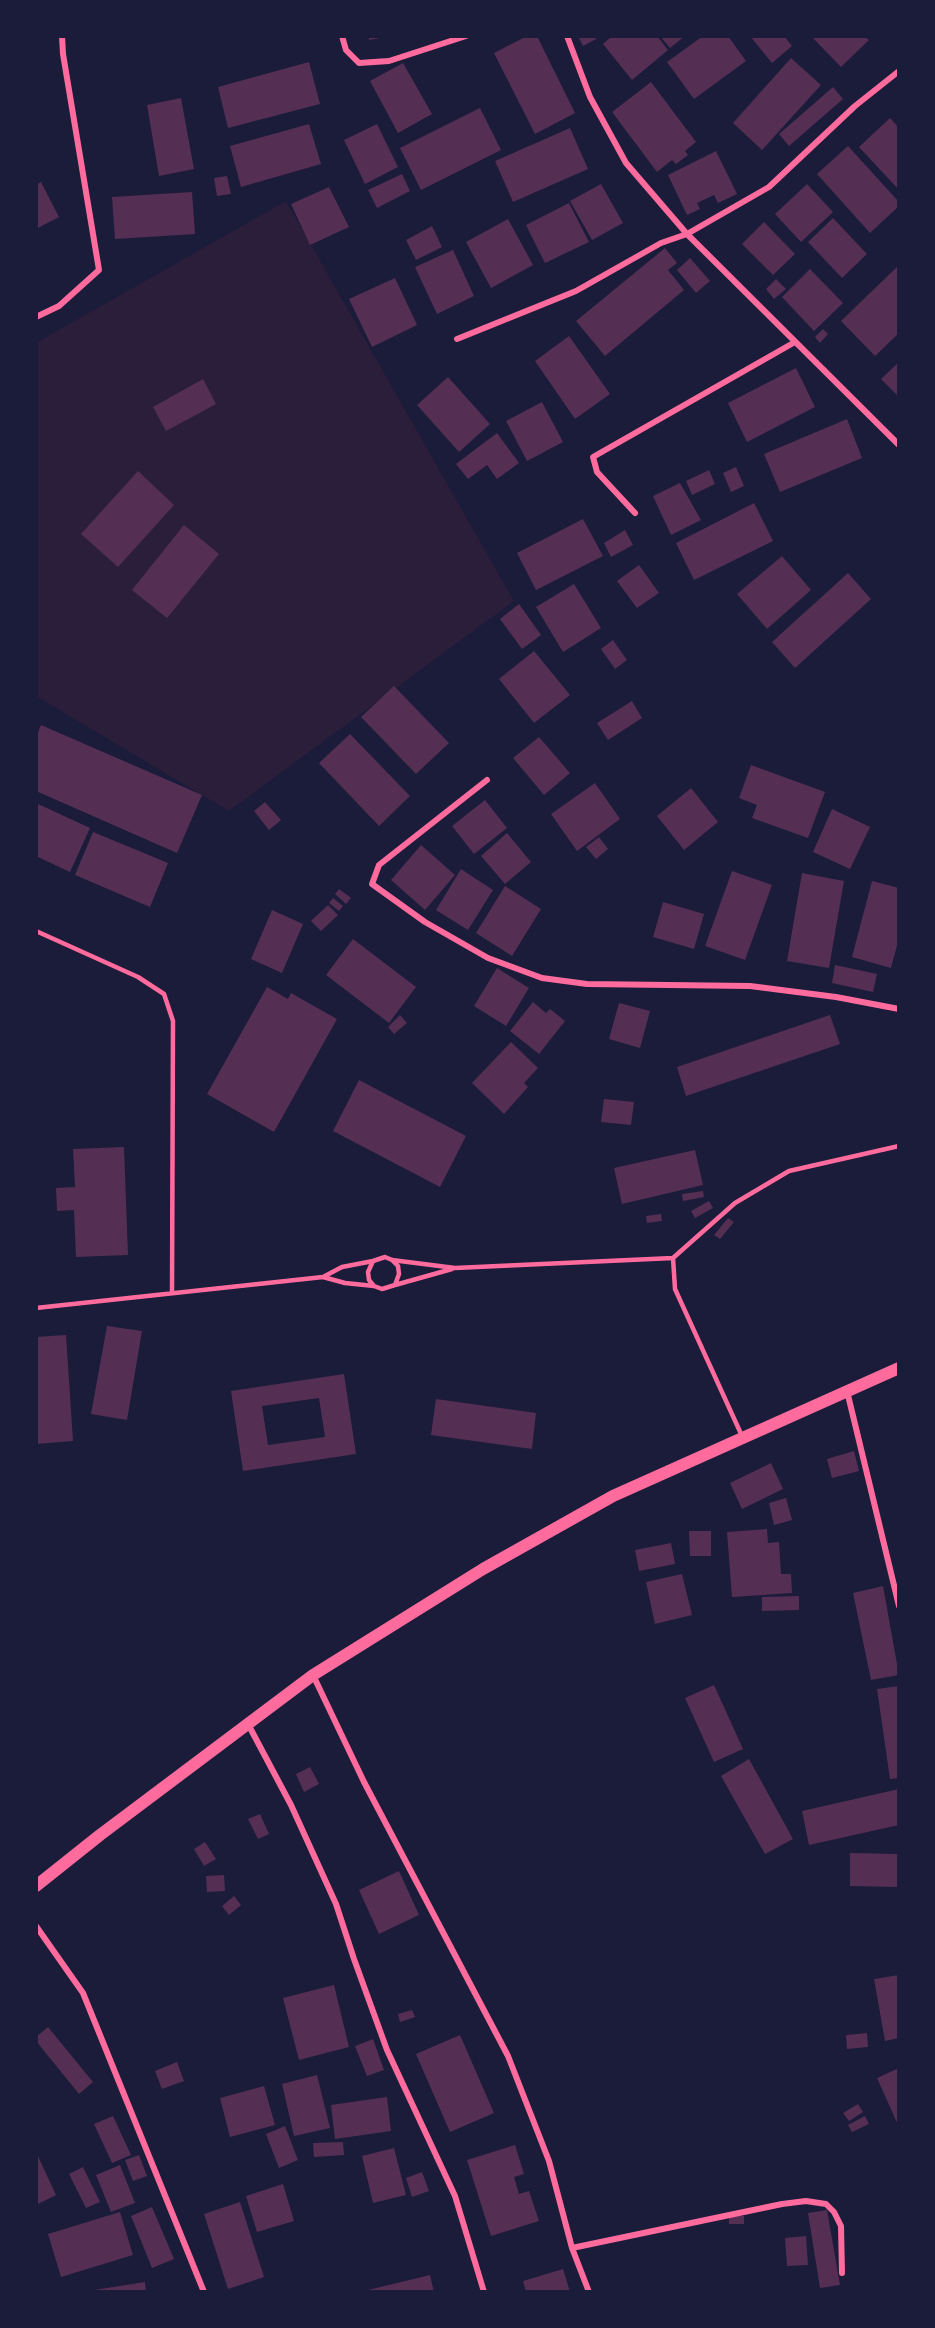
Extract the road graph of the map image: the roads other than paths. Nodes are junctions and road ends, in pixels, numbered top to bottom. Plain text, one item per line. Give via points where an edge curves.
1 (62, 36) edge
2 (342, 36) edge
3 (466, 36) edge
4 (567, 36) edge
5 (899, 71) edge
6 (687, 234) junction
7 (36, 317) edge
8 (457, 339) dead end
9 (795, 342) junction
10 (899, 445) edge
11 (635, 513) dead end
12 (487, 780) dead end
13 (36, 931) edge
14 (899, 1009) edge
15 (899, 1146) edge
16 (673, 1258) junction
17 (392, 1260) junction
18 (373, 1261) junction
19 (454, 1268) junction
20 (323, 1277) junction
21 (395, 1285) junction
22 (374, 1286) junction
23 (172, 1293) junction
24 (36, 1308) edge
25 (899, 1368) edge
26 (846, 1390) junction
27 (743, 1438) junction
28 (899, 1606) edge
29 (313, 1676) junction
30 (248, 1724) junction
31 (36, 1886) edge
32 (36, 1926) edge
33 (572, 2248) junction
34 (842, 2273) dead end
35 (204, 2292) edge
36 (484, 2292) edge
37 (589, 2292) edge

1 - 7 street via 99,270 59,306
2 - 3 street via 346,50 359,63 389,61
4 - 6 street via 590,97 626,163
5 - 6 street via 855,106 769,188
6 - 8 street via 661,243 576,291
6 - 9 street
9 - 10 street
9 - 11 street via 593,457 597,472
12 - 14 street via 379,865 372,884 425,922 479,953 542,978 587,984 750,986
13 - 23 lane via 138,977 164,994 173,1021
15 - 16 lane via 789,1171 735,1203
16 - 19 lane
16 - 27 lane via 675,1289
17 - 18 lane via 385,1257
17 - 19 lane
17 - 21 lane via 399,1274
18 - 20 lane via 342,1267
18 - 22 lane via 368,1272
19 - 21 lane
20 - 22 lane
20 - 23 lane
21 - 22 lane
23 - 24 lane
25 - 26 main road
26 - 27 main road
26 - 28 street
27 - 29 main road via 613,1496 483,1569
29 - 30 main road
29 - 33 street via 364,1782 508,2056 549,2161
30 - 31 main road
30 - 36 street via 291,1805 336,1904 387,2050 455,2196
32 - 35 street via 83,1993
33 - 34 street via 806,2201 825,2204 834,2212 841,2226
33 - 37 street

